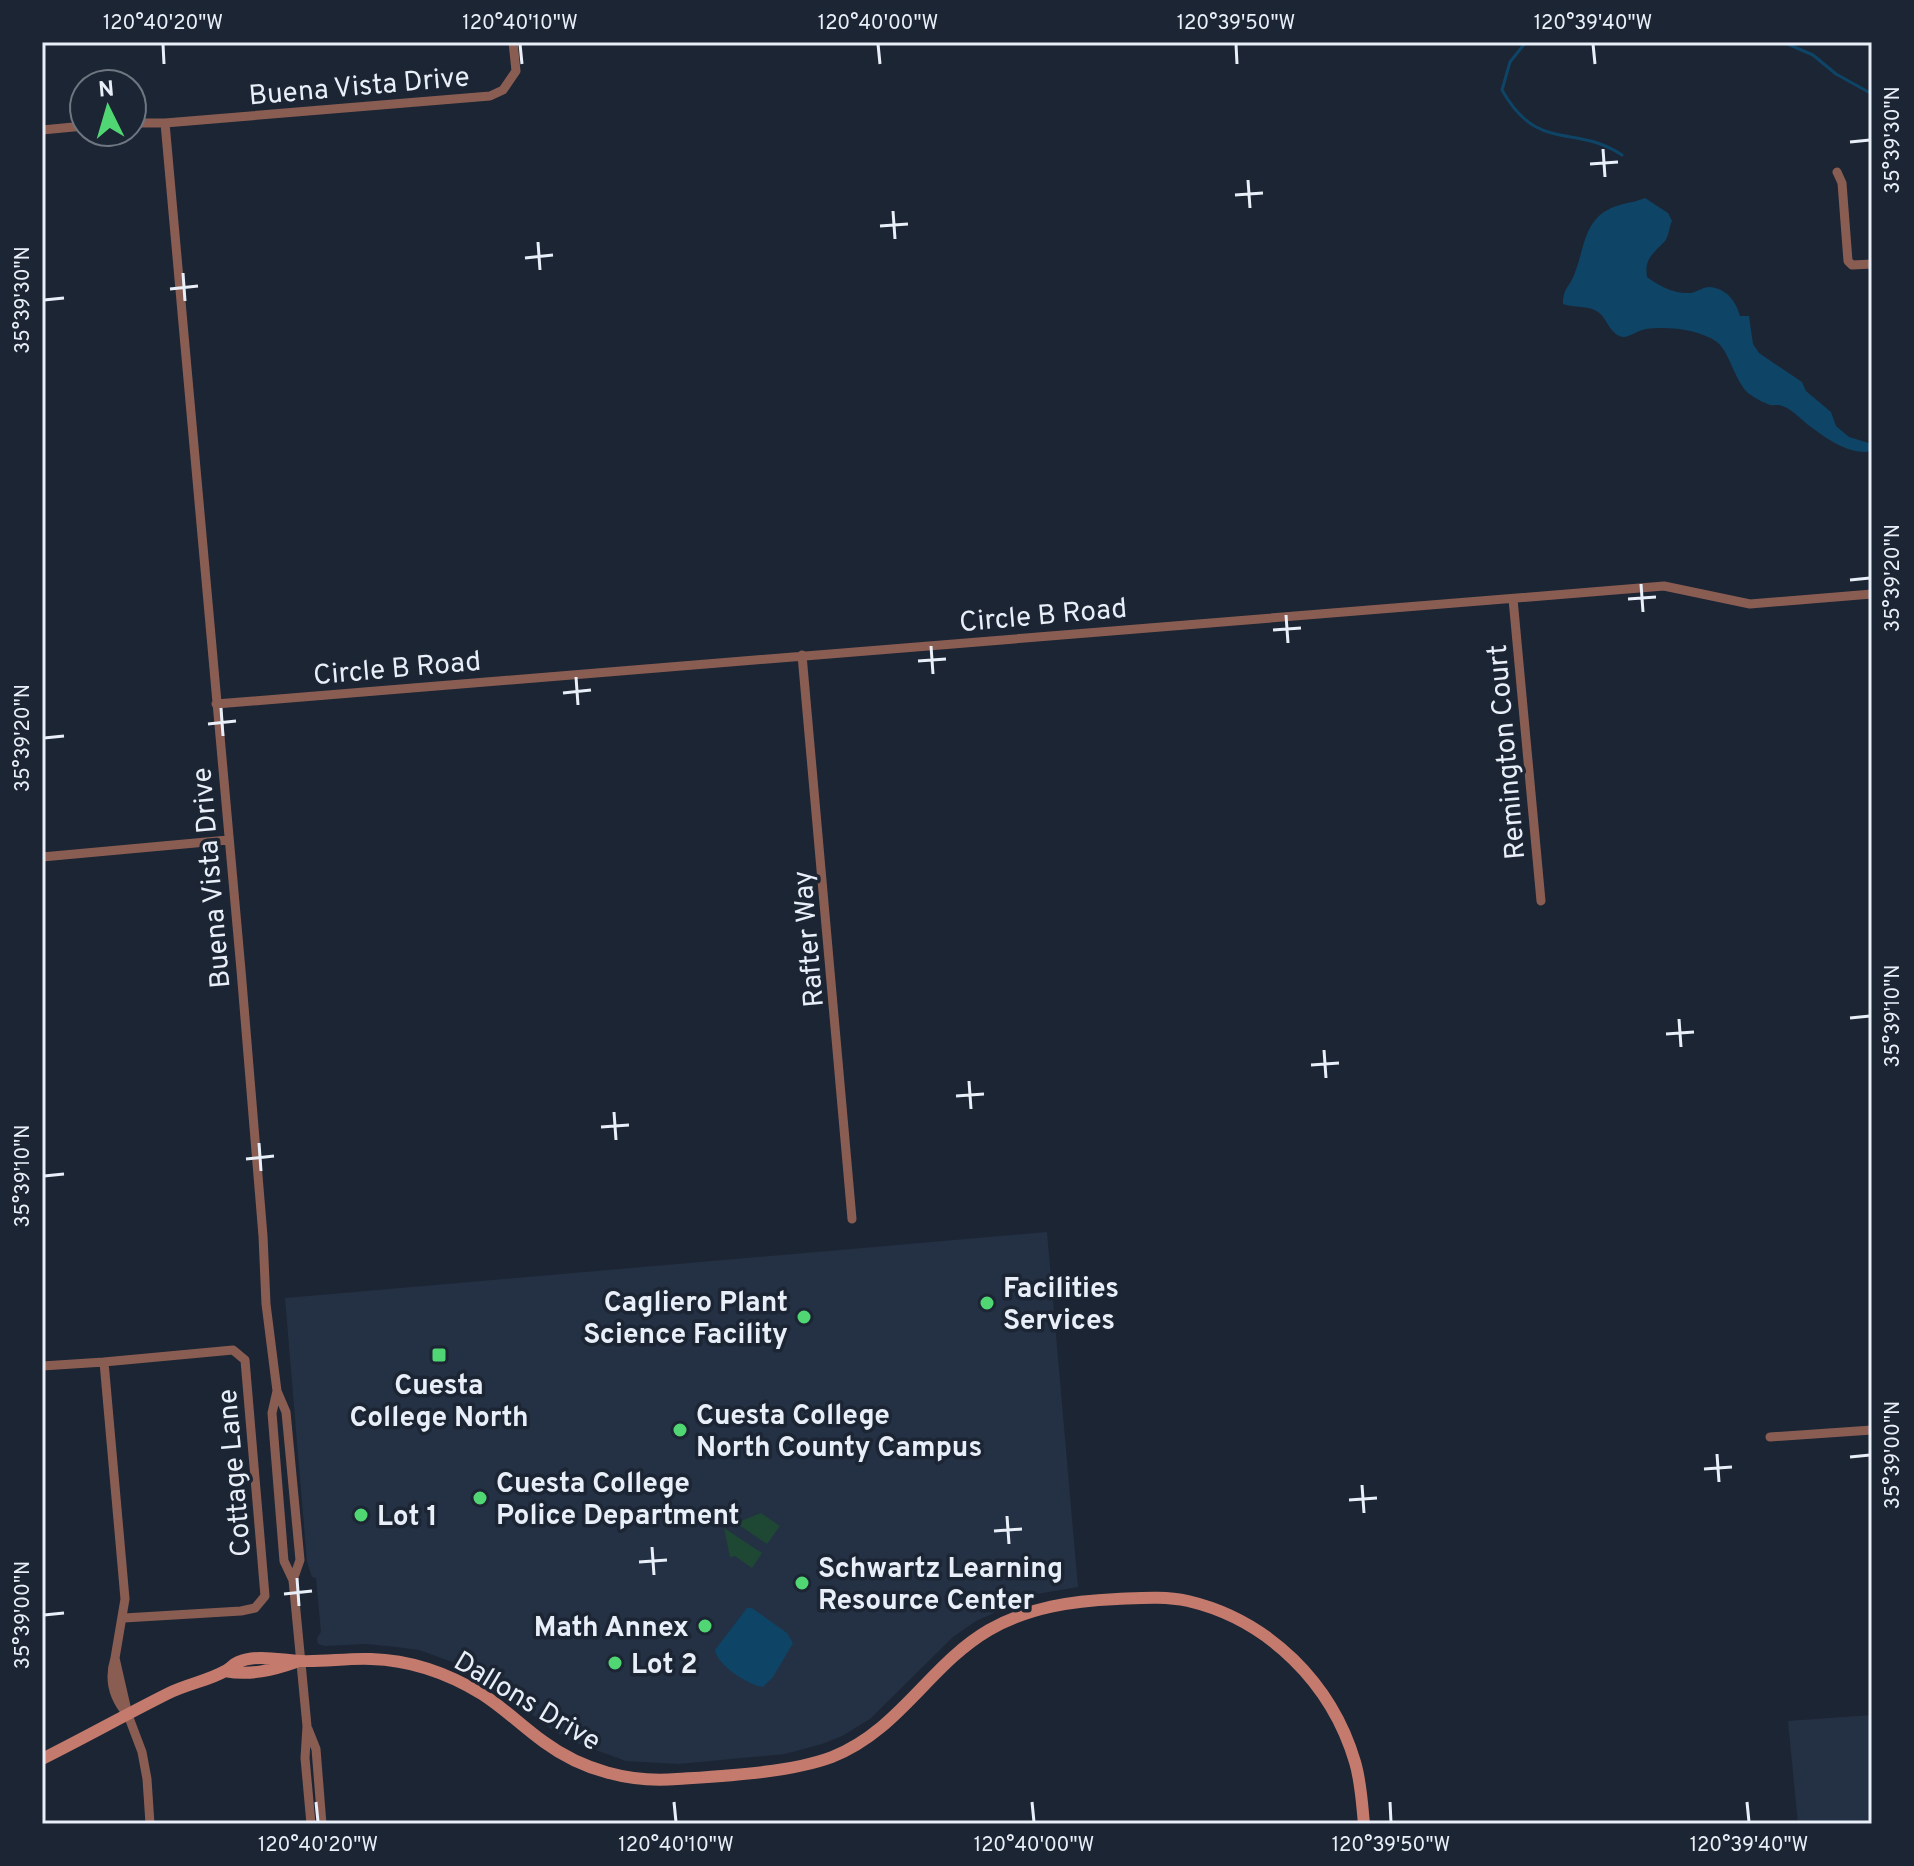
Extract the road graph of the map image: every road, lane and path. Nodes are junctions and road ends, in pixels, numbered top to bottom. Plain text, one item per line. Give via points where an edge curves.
1 (513, 42) edge
2 (148, 123) edge
3 (165, 123) junction
4 (68, 128) edge
5 (42, 130) edge
6 (1837, 172) dead end
7 (1872, 264) edge
8 (1872, 594) edge
9 (1513, 599) junction
10 (802, 655) junction
11 (216, 704) junction
12 (228, 840) junction
13 (42, 857) edge
14 (1541, 901) dead end
15 (852, 1219) dead end
16 (104, 1362) junction
17 (42, 1366) edge
18 (277, 1391) junction
19 (1872, 1430) edge
20 (1770, 1437) dead end
21 (293, 1580) junction
22 (124, 1618) junction
23 (299, 1661) junction
24 (128, 1715) junction
25 (307, 1726) junction
26 (42, 1759) edge
27 (150, 1824) edge
28 (311, 1824) edge
29 (322, 1824) edge
30 (1364, 1824) edge

1 - 3 street, Buena Vista Drive via 516,71 503,90 490,96
2 - 3 street, Buena Vista Drive
3 - 11 street, Buena Vista Drive
4 - 5 street
6 - 7 street via 1848,261
8 - 9 street, Circle B Road via 1750,604 1664,586
9 - 10 street, Circle B Road
9 - 14 street, Remington Court
10 - 11 street, Circle B Road
10 - 15 street, Rafter Way
11 - 12 street, Buena Vista Drive
12 - 13 street
12 - 18 street, Buena Vista Drive
16 - 17 street
16 - 22 street
16 - 22 street, Cottage Lane via 233,1350 245,1360 265,1596 255,1608 241,1611
18 - 21 street, Buena Vista Drive via 272,1413 284,1561
18 - 21 street, Buena Vista Drive via 286,1412 300,1560
19 - 20 street
21 - 23 street, Buena Vista Drive
22 - 24 street via 115,1658
23 - 24 street, Dallons Drive via 271,1657 237,1662
23 - 25 street, Buena Vista Drive
23 - 30 street, Dallons Drive via 370,1658 422,1667 483,1694 544,1742 585,1766 632,1778 675,1780 797,1767 831,1757 894,1718 968,1644 1017,1617 1082,1601 1187,1601 1264,1635 1316,1683 1334,1709 1357,1767
24 - 26 street, Dallons Drive
24 - 27 street via 142,1752
25 - 28 street, Buena Vista Drive
25 - 29 street, Buena Vista Drive via 316,1749

